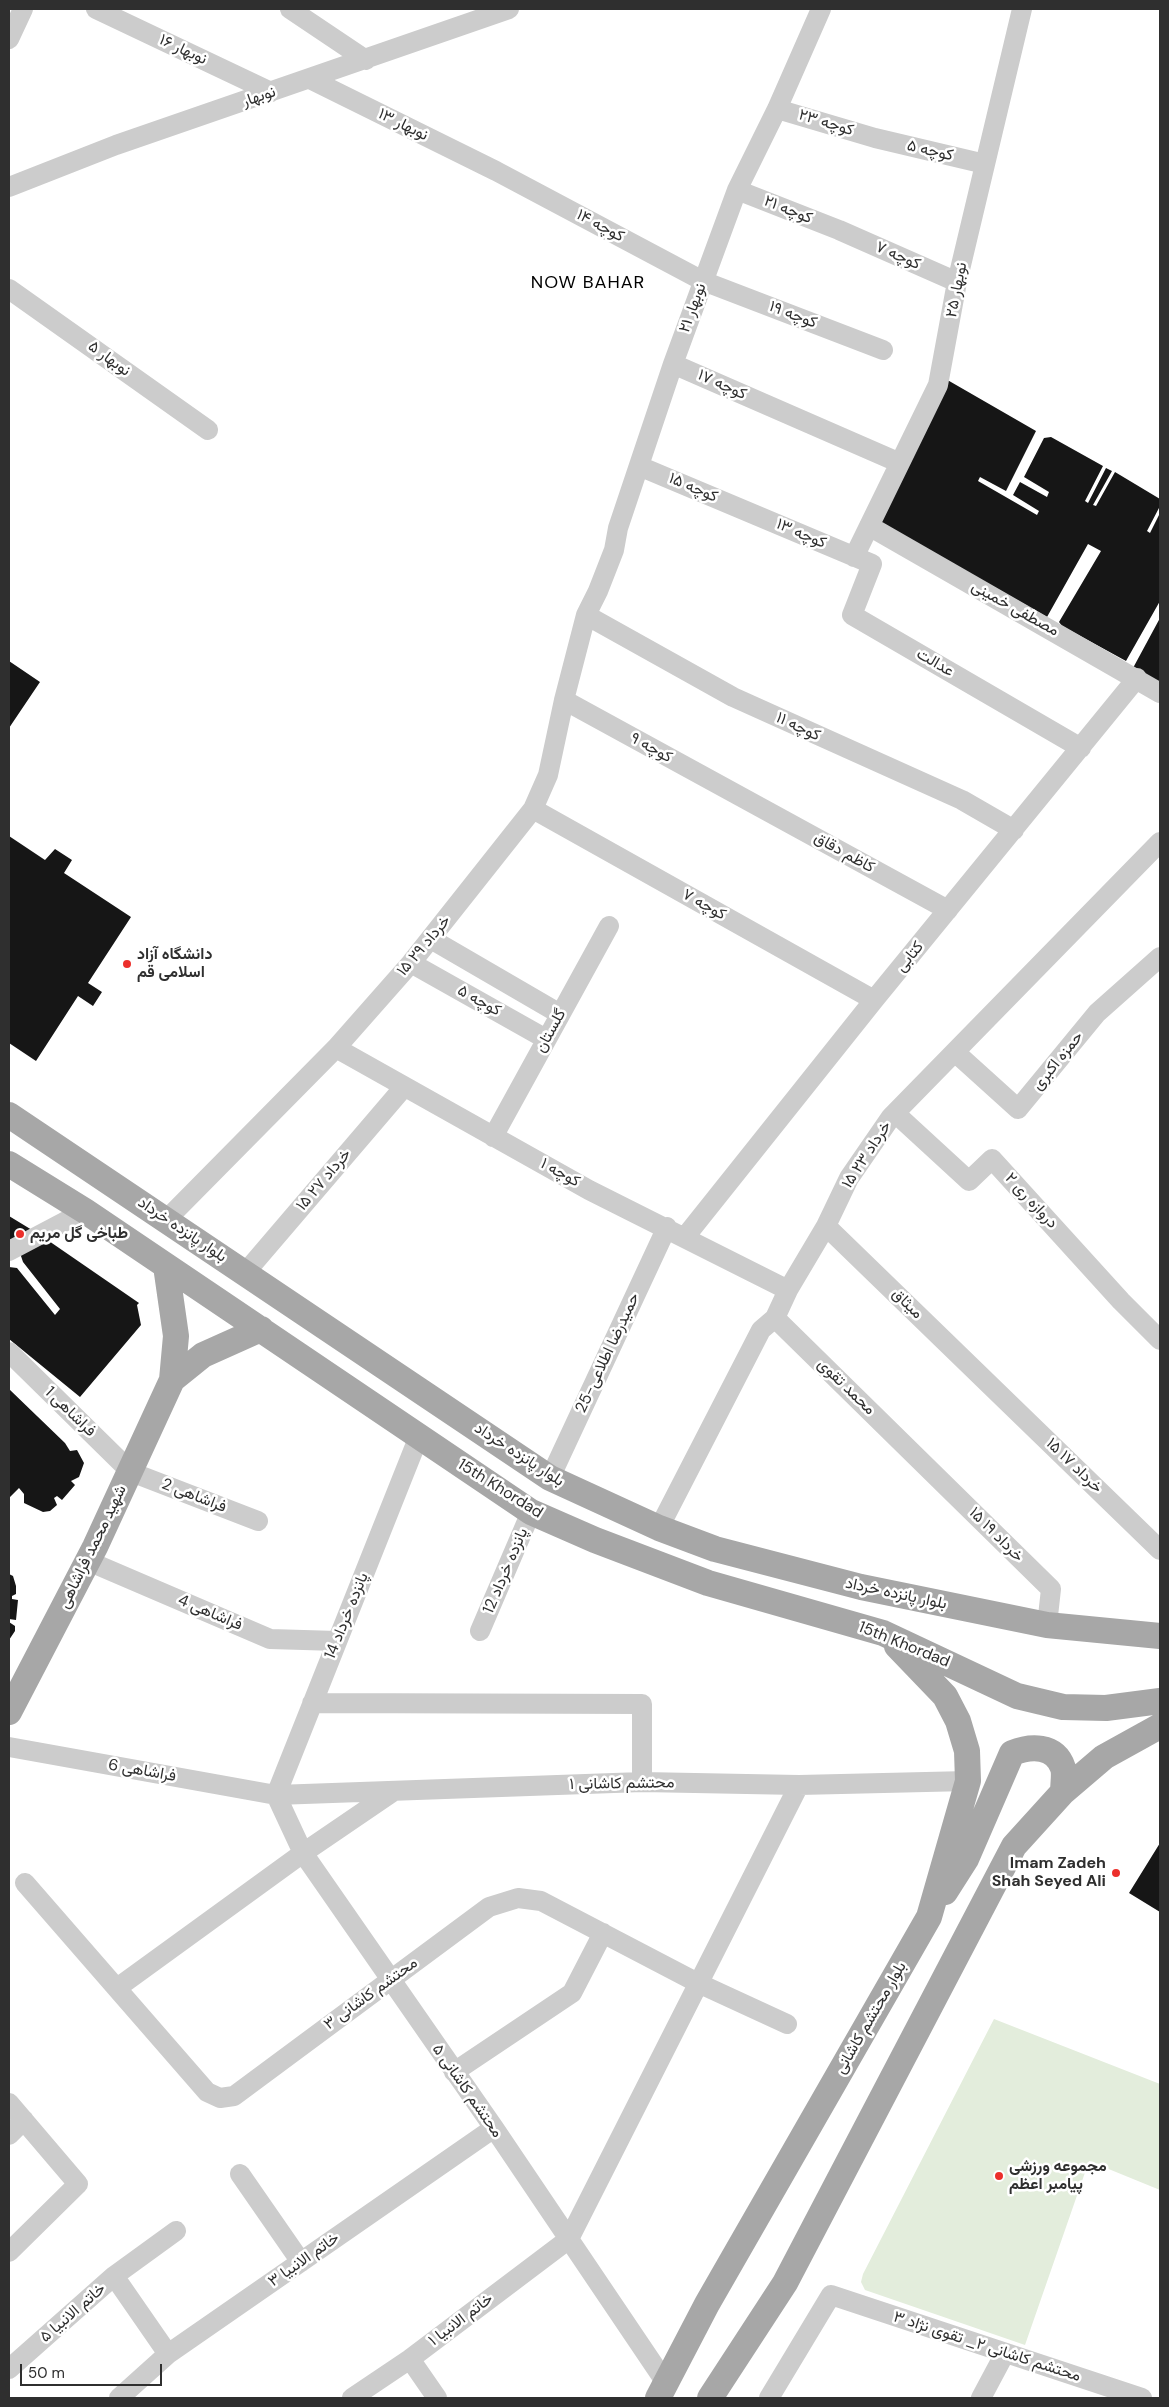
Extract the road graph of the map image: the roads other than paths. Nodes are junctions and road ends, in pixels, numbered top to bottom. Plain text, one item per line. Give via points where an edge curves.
1 (23, 9) edge
2 (96, 9) edge
3 (290, 9) edge
4 (509, 9) edge
5 (821, 9) edge
6 (1022, 9) edge
7 (9, 39) edge
8 (366, 60) junction
9 (310, 79) junction
10 (271, 92) junction
11 (777, 109) junction
12 (875, 138) joint
13 (985, 164) junction
14 (496, 171) joint
15 (10, 182) edge
16 (737, 190) junction
17 (839, 230) joint
18 (703, 281) junction
19 (957, 282) junction
20 (9, 289) edge
21 (883, 350) dead end
22 (673, 364) junction
23 (208, 430) dead end
24 (900, 463) junction
25 (639, 466) junction
26 (748, 511) joint
27 (869, 526) junction
28 (854, 557) junction
29 (586, 615) junction
30 (1137, 678) junction
31 (1160, 693) edge
32 (564, 700) junction
33 (1080, 748) junction
34 (739, 796) joint
35 (533, 809) junction
36 (1014, 830) junction
37 (1160, 842) edge
38 (948, 910) junction
39 (608, 926) dead end
40 (431, 940) junction
41 (1160, 958) edge
42 (411, 963) junction
43 (874, 1000) junction
44 (560, 1014) junction
45 (546, 1039) junction
46 (336, 1048) junction
47 (956, 1053) junction
48 (404, 1087) junction
49 (895, 1113) junction
50 (9, 1114) edge
51 (493, 1137) junction
52 (9, 1164) edge
53 (85, 1211) junction
54 (166, 1220) junction
55 (826, 1226) junction
56 (667, 1228) junction
57 (685, 1237) junction
58 (9, 1251) edge
59 (166, 1266) junction
60 (245, 1272) junction
61 (788, 1290) junction
62 (775, 1318) junction
63 (261, 1329) junction
64 (1160, 1340) edge
65 (9, 1352) edge
66 (172, 1380) junction
67 (988, 1382) joint
68 (419, 1436) junction
69 (916, 1455) joint
70 (131, 1472) junction
71 (550, 1478) junction
72 (531, 1512) junction
73 (258, 1521) dead end
74 (659, 1528) junction
75 (1160, 1550) edge
76 (88, 1561) junction
77 (1047, 1625) junction
78 (480, 1631) dead end
79 (884, 1634) junction
80 (1160, 1636) edge
81 (337, 1641) junction
82 (1160, 1702) edge
83 (312, 1703) junction
84 (9, 1712) edge
85 (1160, 1726) edge
86 (9, 1747) edge
87 (968, 1781) junction
88 (642, 1782) junction
89 (799, 1785) junction
90 (395, 1791) junction
91 (1063, 1792) junction
92 (276, 1795) junction
93 (303, 1853) junction
94 (25, 1882) dead end
95 (929, 1917) junction
96 (603, 1932) junction
97 (390, 1980) junction
98 (698, 1983) junction
99 (117, 1988) junction
100 (787, 2024) dead end
101 (454, 2072) junction
102 (9, 2103) edge
103 (24, 2120) junction
104 (494, 2128) junction
105 (9, 2135) edge
106 (240, 2174) dead end
107 (176, 2232) dead end
108 (569, 2239) junction
109 (9, 2252) edge
110 (301, 2262) junction
111 (114, 2276) junction
112 (1005, 2353) junction
113 (168, 2354) junction
114 (410, 2359) junction
115 (9, 2369) edge
116 (662, 2391) edge
117 (119, 2398) edge
118 (352, 2398) edge
119 (437, 2398) edge
120 (710, 2398) edge
121 (769, 2398) edge
122 (981, 2398) edge
123 (1142, 2398) edge

1 - 7 street
2 - 10 street, نوبهار ۱۶
3 - 8 street
4 - 8 street, نوبهار
5 - 11 street, نوبهار ۲۱
6 - 13 street, نوبهار ۲۵
8 - 9 street, نوبهار
9 - 10 street, نوبهار
9 - 14 street, نوبهار ۱۳
10 - 15 street, نوبهار
11 - 12 street, کوچه ۲۳
11 - 16 street, نوبهار ۲۱
12 - 13 street, کوچه ۵
13 - 19 street, نوبهار ۲۵
14 - 18 street, کوچه ۱۴
16 - 17 street, کوچه ۲۱
16 - 18 street, نوبهار ۲۱
17 - 19 street, کوچه ۷
18 - 21 street, کوچه ۱۹
18 - 22 street, نوبهار ۲۱
19 - 24 street, نوبهار ۲۵ via 938,385
20 - 23 street, نوبهار ۵
22 - 24 street, کوچه ۱۷
22 - 25 street, نوبهار ۲۱
24 - 27 street, نوبهار ۲۵
25 - 26 street, کوچه ۱۵
25 - 29 street, نوبهار ۲۱ via 614,550
26 - 28 street, کوچه ۱۳
27 - 28 street, نوبهار ۲۵
27 - 30 street, مصطفی خمینی
28 - 33 street, عدالت via 872,564 852,615
29 - 32 street, ۱۵ خرداد ۲۹
29 - 36 street, کوچه ۱۱ via 733,697 962,800
30 - 31 street, مصطفی خمینی
30 - 33 street, کتابی
32 - 34 street, کوچه ۹
32 - 35 street, ۱۵ خرداد ۲۹ via 548,775
33 - 36 street, کتابی
34 - 38 street, کاظم دقاق
35 - 40 street, ۱۵ خرداد ۲۹
35 - 43 street, کوچه ۷
36 - 38 street, کتابی
37 - 47 street, ۱۵ خرداد ۲۳
38 - 43 street, کتابی
39 - 44 street, گلستان
40 - 42 street, ۱۵ خرداد ۲۹
40 - 44 street, کوچه ۵
41 - 47 street, حمزه اکبری via 1097,1013 1018,1110
42 - 45 street, کوچه ۵
42 - 46 street, ۱۵ خرداد ۲۹
43 - 57 street, کتابی
44 - 45 street, گلستان
45 - 51 street, گلستان
46 - 48 street, کوچه ۱
46 - 54 street, ۱۵ خرداد ۲۹
47 - 49 street, ۱۵ خرداد ۲۳
48 - 51 street, کوچه ۱
48 - 60 street, ۱۵ خرداد ۲۷
49 - 55 street, ۱۵ خرداد ۲۳ via 849,1178
49 - 64 street, دروازه ری ۲ via 969,1181 992,1159
50 - 54 main road, بلوار پانزده خرداد
51 - 56 street, کوچه ۱
52 - 53 main road, 15th Khordad
53 - 58 street
53 - 59 main road, 15th Khordad
54 - 60 main road, بلوار پانزده خرداد
55 - 61 street, ۱۵ خرداد ۲۳
55 - 67 street, میثاق
56 - 57 street, کوچه ۱
56 - 71 street, حمیدرضا اطلاعی-25
57 - 61 street, کوچه ۱
59 - 63 main road, 15th Khordad
59 - 66 main road via 176,1336
60 - 71 main road, بلوار پانزده خرداد
61 - 62 street, ۱۵ خرداد ۲۳
62 - 69 street, محمد تقوی
62 - 74 street, ۱۵ خرداد ۲۳ via 761,1330
63 - 66 main road via 203,1355
63 - 68 main road, 15th Khordad
65 - 70 street, فراشاهی 1
66 - 70 main road, شهید محمد فراشاهی
67 - 75 street, ۱۵ خرداد ۱۷
68 - 72 main road, 15th Khordad
68 - 81 street, پانزده خرداد 14
69 - 77 street, ۱۵ خرداد ۱۹ via 1051,1589
70 - 73 street, فراشاهی 2
70 - 76 main road, شهید محمد فراشاهی
71 - 74 main road, بلوار پانزده خرداد
72 - 78 street, پانزده خرداد 12
72 - 79 main road, 15th Khordad via 708,1583
74 - 77 main road, بلوار پانزده خرداد via 715,1549 861,1587
76 - 81 street, فراشاهی 4 via 270,1639
76 - 84 main road, شهید محمد فراشاهی
77 - 80 main road, بلوار پانزده خرداد
79 - 82 main road via 1017,1696 1062,1707 1106,1708
79 - 87 main road, بلوار محتشم کاشانی via 945,1696 958,1721 967,1751
81 - 83 street, پانزده خرداد 14
83 - 88 street via 642,1704
83 - 92 street, پانزده خرداد 14
85 - 91 main road via 1104,1757
86 - 92 street, فراشاهی 6
87 - 89 street, محتشم کاشانی ۱
87 - 95 main road, بلوار محتشم کاشانی
88 - 89 street, محتشم کاشانی ۱
88 - 90 street, محتشم کاشانی ۱
89 - 98 street
90 - 92 street, محتشم کاشانی ۱
90 - 93 street
91 - 95 main road via 1063,1768 1053,1755 1040,1748 1028,1747 1012,1753 966,1859
91 - 120 main road via 1014,1846 785,2283
92 - 93 street, محتشم کاشانی ۵
93 - 97 street, محتشم کاشانی ۵
93 - 99 street
94 - 99 street, محتشم کاشانی ۳
95 - 116 main road, بلوار محتشم کاشانی via 707,2304
96 - 97 street, محتشم کاشانی ۳ via 541,1901 518,1898 489,1907
96 - 98 street, محتشم کاشانی ۳
96 - 101 street via 572,1994
97 - 99 street, محتشم کاشانی ۳ via 234,2096 220,2098 207,2092
97 - 101 street, محتشم کاشانی ۵
98 - 100 street, محتشم کاشانی ۳
98 - 108 street
101 - 104 street, محتشم کاشانی ۵
102 - 103 street
103 - 105 street
103 - 109 street via 78,2184
104 - 108 street, محتشم کاشانی ۵
104 - 110 street, خاتم الانبیا ۳
106 - 110 street
107 - 111 street, خاتم الانبیا ۵
108 - 114 street, خاتم الانبیا ۱
108 - 116 street, محتشم کاشانی ۵
110 - 113 street, خاتم الانبیا ۳
111 - 113 street
111 - 115 street, خاتم الانبیا ۵
112 - 121 street, محتشم کاشانی ۲_ تقوی نژاد ۳ via 831,2295
112 - 122 street
112 - 123 street, محتشم کاشانی ۲_ تقوی نژاد ۳
113 - 117 street, خاتم الانبیا ۳
114 - 118 street, خاتم الانبیا ۱
114 - 119 street

